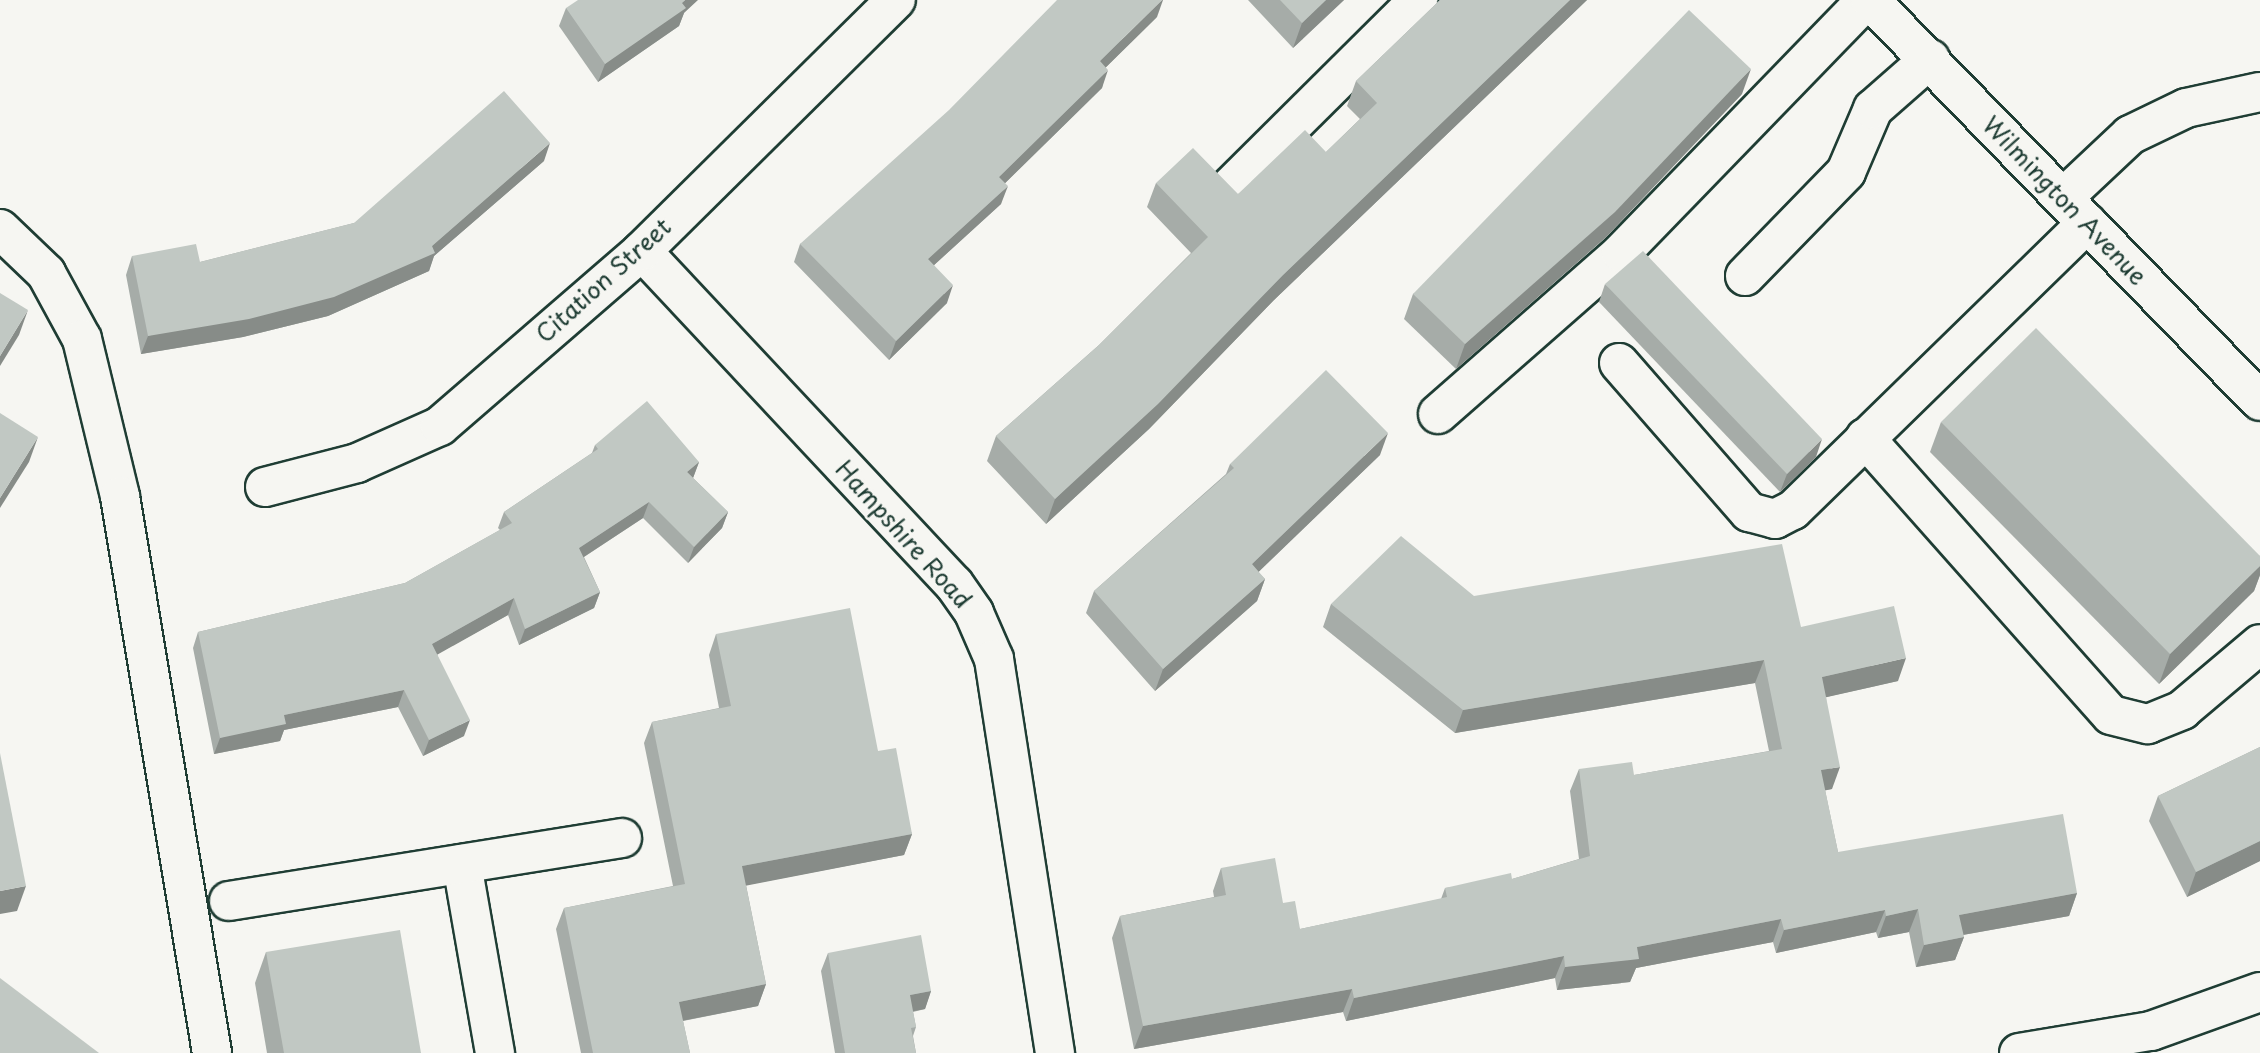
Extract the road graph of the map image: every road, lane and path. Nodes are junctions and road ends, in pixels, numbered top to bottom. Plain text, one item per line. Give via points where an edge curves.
1 (896, 0) edge
2 (1418, 0) edge
3 (1868, 0) edge
4 (1930, 59) junction
5 (2260, 92) edge
6 (1231, 186) edge
7 (2075, 211) junction
8 (0, 229) edge
9 (642, 251) junction
10 (1745, 276) dead end
11 (1619, 363) dead end
12 (2260, 401) edge
13 (1438, 414) dead end
14 (1866, 438) junction
15 (265, 487) dead end
16 (2260, 644) edge
17 (622, 838) dead end
18 (462, 864) junction
19 (229, 901) dead end
20 (2260, 992) edge
21 (212, 1053) edge
22 (495, 1053) edge
23 (1055, 1053) edge
24 (2019, 1053) edge

1 - 9 street, Citation Street
2 - 6 street
3 - 4 street, Wilmington Avenue
3 - 13 street via 1621,253
4 - 7 street, Wilmington Avenue
4 - 10 street via 1873,109 1846,172
5 - 7 street via 2186,108 2130,135
7 - 12 street, Wilmington Avenue
7 - 14 street
8 - 21 street via 46,273 82,339 120,496
9 - 15 street, Citation Street via 440,426 357,463
9 - 23 street, Hampshire Road via 954,584 974,613 994,659
11 - 14 street via 1749,512 1775,519 1793,510
14 - 16 street via 2111,715 2148,724 2182,710
17 - 18 street
18 - 19 street
18 - 22 street
20 - 24 street via 2151,1031

